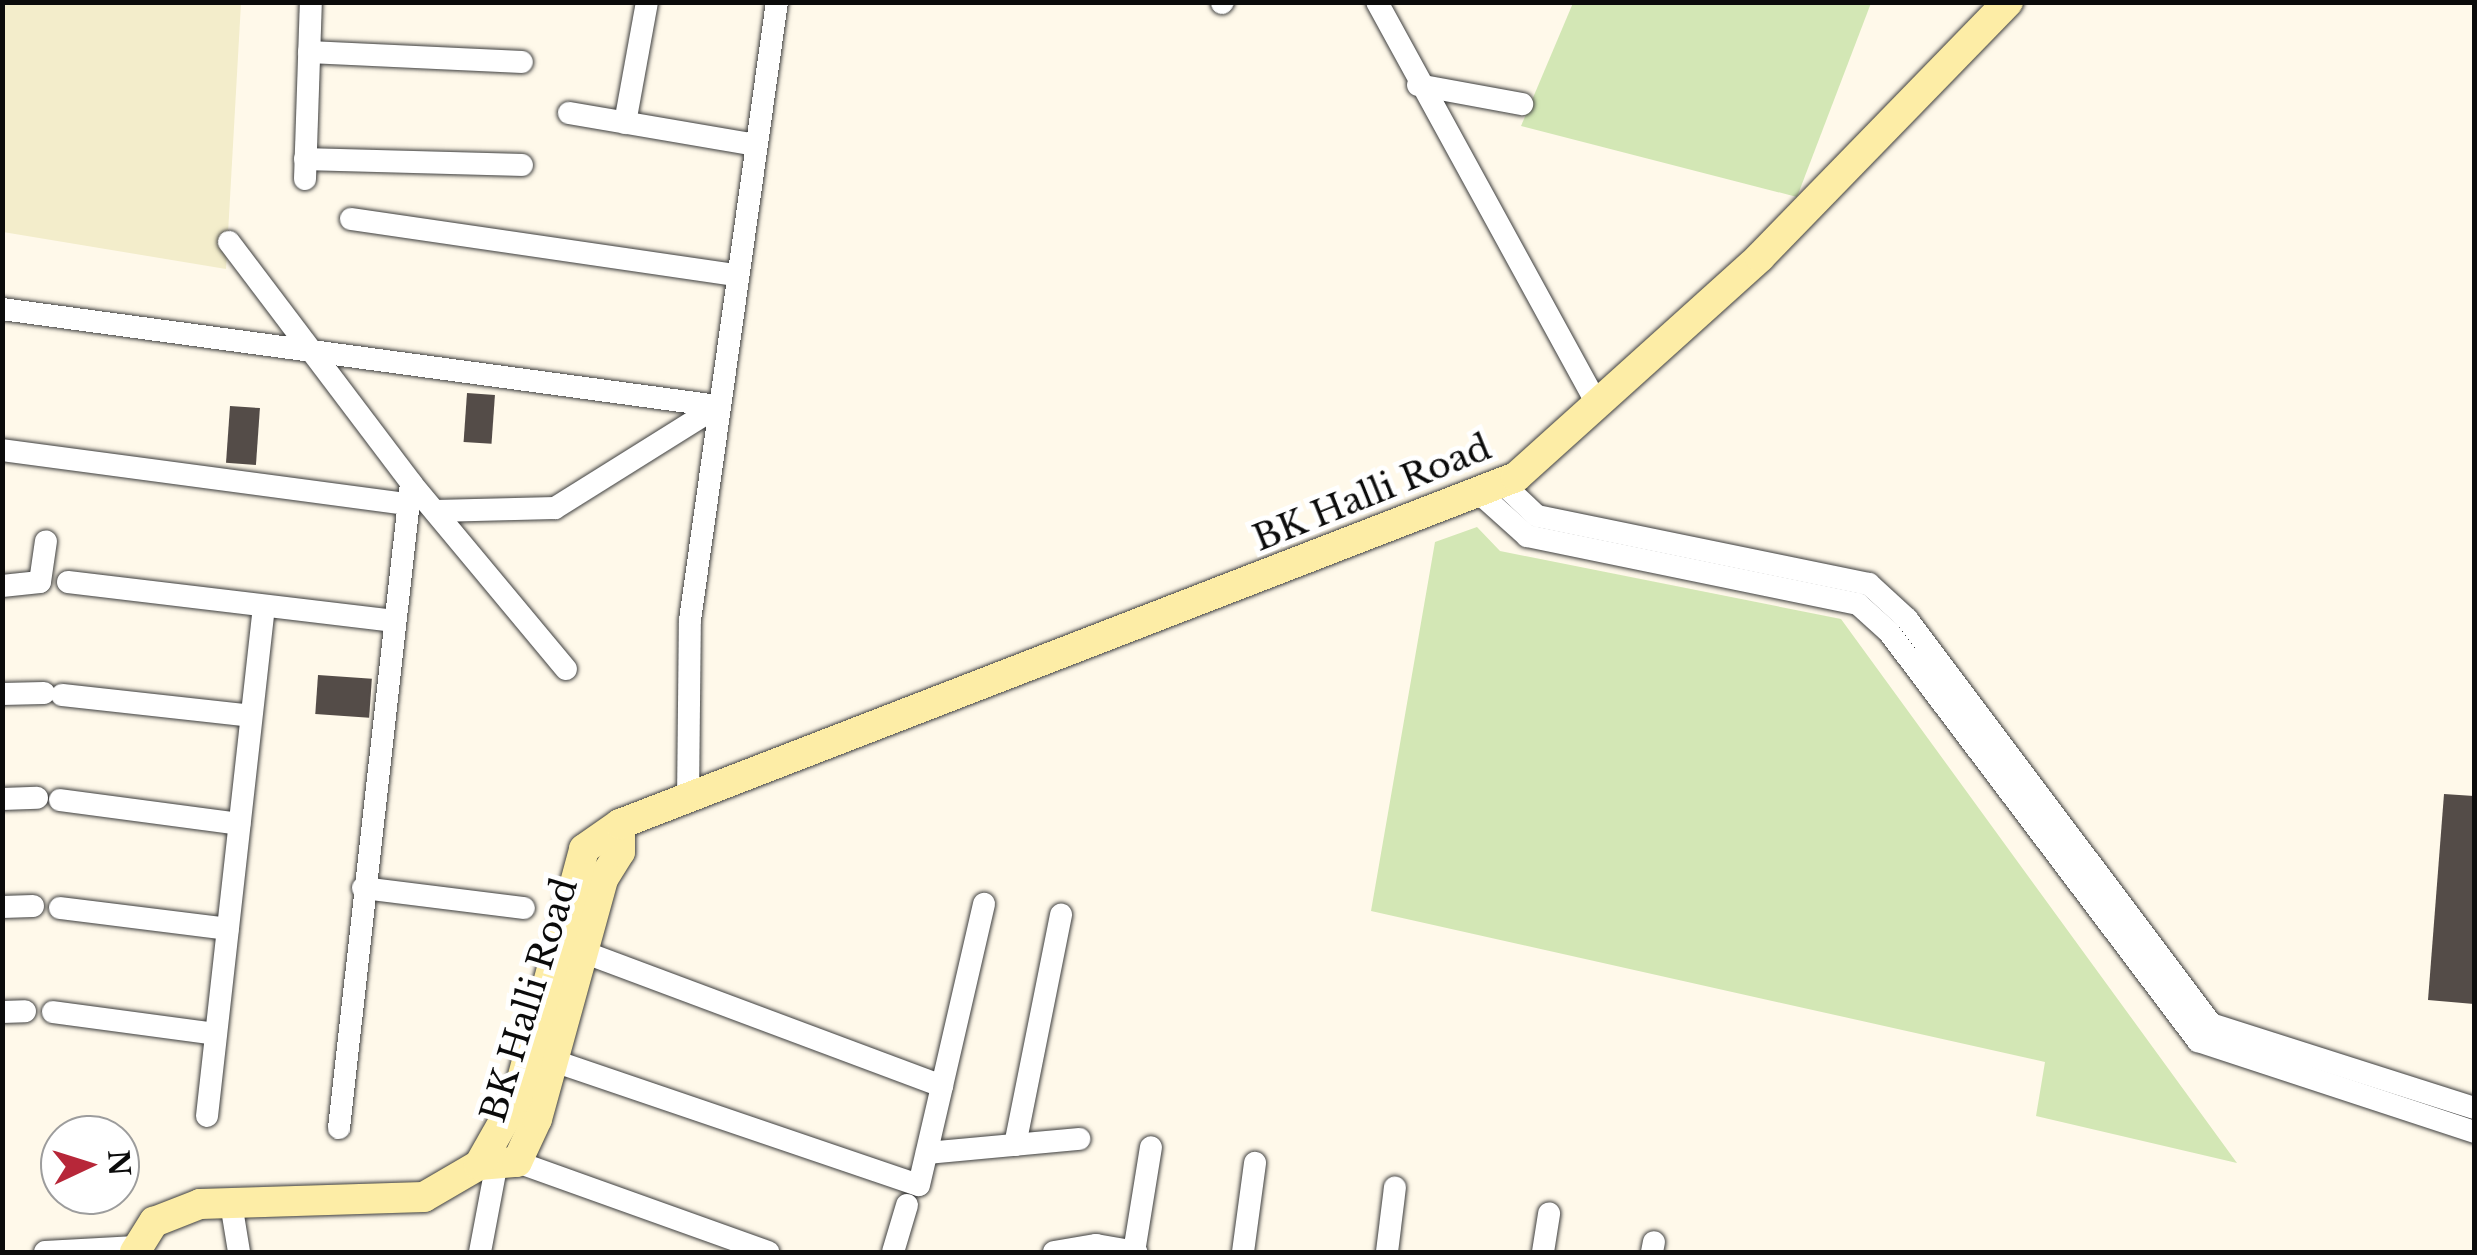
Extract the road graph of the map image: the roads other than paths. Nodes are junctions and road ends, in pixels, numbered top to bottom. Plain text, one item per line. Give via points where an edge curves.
1 (311, 2) edge
2 (646, 2) edge
3 (778, 2) edge
4 (1378, 2) edge
5 (2008, 2) edge
6 (309, 52) junction
7 (522, 62) dead end
8 (1418, 85) junction
9 (1522, 104) dead end
10 (569, 113) dead end
11 (625, 122) junction
12 (756, 145) junction
13 (522, 165) dead end
14 (351, 218) dead end
15 (229, 242) dead end
16 (737, 275) junction
17 (2, 309) edge
18 (312, 352) junction
19 (1597, 404) junction
20 (718, 406) junction
21 (2, 450) edge
22 (1490, 487) junction
23 (410, 493) junction
24 (434, 511) junction
25 (46, 540) dead end
26 (68, 582) dead end
27 (2, 586) edge
28 (264, 606) junction
29 (395, 622) junction
30 (566, 669) dead end
31 (2, 694) edge
32 (252, 716) junction
33 (2, 799) edge
34 (688, 800) junction
35 (239, 824) junction
36 (363, 888) junction
37 (984, 904) dead end
38 (34, 906) dead end
39 (2, 907) edge
40 (60, 908) dead end
41 (524, 908) dead end
42 (1061, 915) dead end
43 (228, 929) junction
44 (571, 947) junction
45 (53, 1012) dead end
46 (216, 1034) junction
47 (557, 1062) junction
48 (942, 1086) junction
49 (2474, 1108) edge
50 (207, 1116) dead end
51 (338, 1128) dead end
52 (2474, 1132) edge
53 (1079, 1139) dead end
54 (1015, 1145) junction
55 (1151, 1147) dead end
56 (926, 1153) junction
57 (1255, 1163) dead end
58 (497, 1165) junction
59 (1396, 1188) dead end
60 (231, 1203) junction
61 (906, 1205) dead end
62 (1550, 1213) dead end
63 (136, 1250) edge
64 (45, 1252) edge
65 (239, 1252) edge
66 (480, 1252) edge
67 (768, 1252) edge
68 (893, 1252) edge
69 (1054, 1252) edge
70 (1135, 1252) edge
71 (1243, 1252) edge
72 (1387, 1252) edge
73 (1543, 1252) edge

1 - 6 street
2 - 11 street
3 - 12 street
4 - 8 street
5 - 19 main road, BK Halli Road via 1760,258
6 - 7 street
6 - 13 street via 305,169
8 - 9 street
8 - 19 street
10 - 11 street
11 - 12 street
12 - 16 street
14 - 16 street
15 - 18 street
16 - 20 street
17 - 18 street
18 - 20 street
18 - 23 street
19 - 22 main road, BK Halli Road
20 - 24 street via 555,508
20 - 34 street via 690,620
21 - 23 street
22 - 34 main road, BK Halli Road
22 - 49 street via 1537,516 1869,584 1907,619 2211,1024
22 - 52 street via 1526,536 1858,604 1889,632 2198,1042
23 - 24 street
23 - 29 street
24 - 30 street
25 - 27 street via 40,582
26 - 28 street
28 - 29 street
28 - 32 street
29 - 36 street
31 - 32 street
32 - 35 street
33 - 35 street
34 - 44 main road, BK Halli Road via 620,824 584,850
35 - 43 street
36 - 41 street
36 - 51 street
37 - 48 street
38 - 39 street
40 - 43 street
42 - 54 street
43 - 46 street
44 - 47 main road, BK Halli Road
44 - 48 street
44 - 58 main road, BK Halli Road
45 - 46 street
46 - 50 street
47 - 56 street via 919,1185
47 - 58 main road, BK Halli Road
48 - 56 street
53 - 54 street
54 - 56 street
55 - 70 street
57 - 71 street
58 - 60 main road, BK Halli Road via 424,1197
58 - 66 street
58 - 67 street
59 - 72 street
60 - 63 main road, BK Halli Road via 200,1204 154,1222
60 - 65 street
61 - 68 street
62 - 73 street
63 - 64 street
69 - 70 street via 1096,1245

